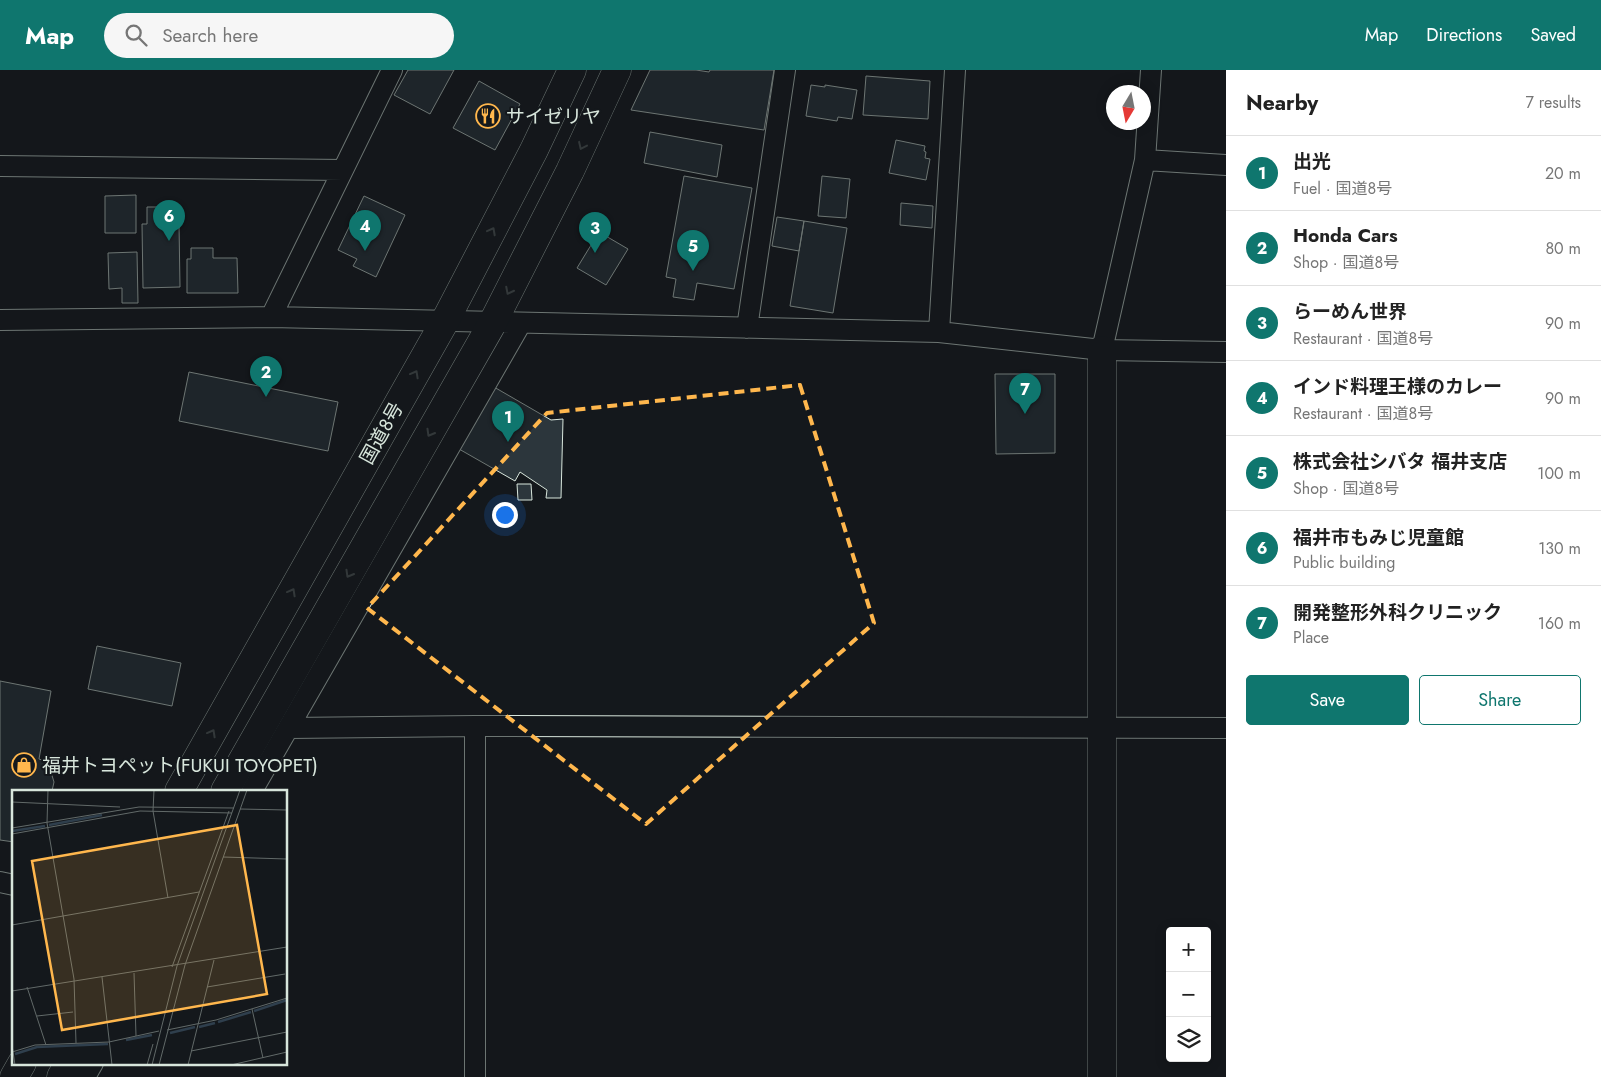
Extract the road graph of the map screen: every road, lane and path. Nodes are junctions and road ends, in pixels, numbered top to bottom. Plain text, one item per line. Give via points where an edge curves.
1 (392, 70) edge
2 (572, 70) edge
3 (618, 70) edge
4 (785, 70) edge
5 (955, 70) edge
6 (1151, 70) edge
7 (1144, 160) junction
8 (1226, 165) edge
9 (0, 166) edge
10 (343, 170) junction
11 (270, 317) junction
12 (0, 320) edge
13 (445, 321) junction
14 (494, 322) junction
15 (521, 323) junction
16 (747, 328) junction
17 (939, 332) junction
18 (1102, 350) junction
19 (1226, 352) edge
20 (475, 726) junction
21 (289, 728) junction
22 (1102, 728) junction
23 (1226, 728) edge
24 (180, 790) edge
25 (226, 790) edge
26 (253, 790) edge
27 (21, 1064) edge
28 (68, 1064) edge
29 (92, 1064) edge
30 (14, 1077) edge
31 (61, 1077) edge
32 (85, 1077) edge
33 (475, 1077) edge
34 (1102, 1077) edge

1 - 10 street
13 -> 2 main road, 国道8号
3 -> 14 main road
4 - 16 street
5 - 17 street
6 - 7 street
7 - 8 street
7 - 18 street
9 - 10 street
10 - 11 street
11 - 12 street
11 - 13 street
13 - 14 street
24 -> 13 main road, 国道8号
14 - 15 street
14 -> 25 main road
15 - 16 street
15 - 21 street
16 - 17 street
17 - 18 street
18 - 19 street
18 - 22 main road
20 - 21 street
20 - 22 street
20 - 33 street
21 - 26 street
22 - 23 street
22 - 34 main road
27 - 30 main road
28 - 31 main road
29 - 32 street

